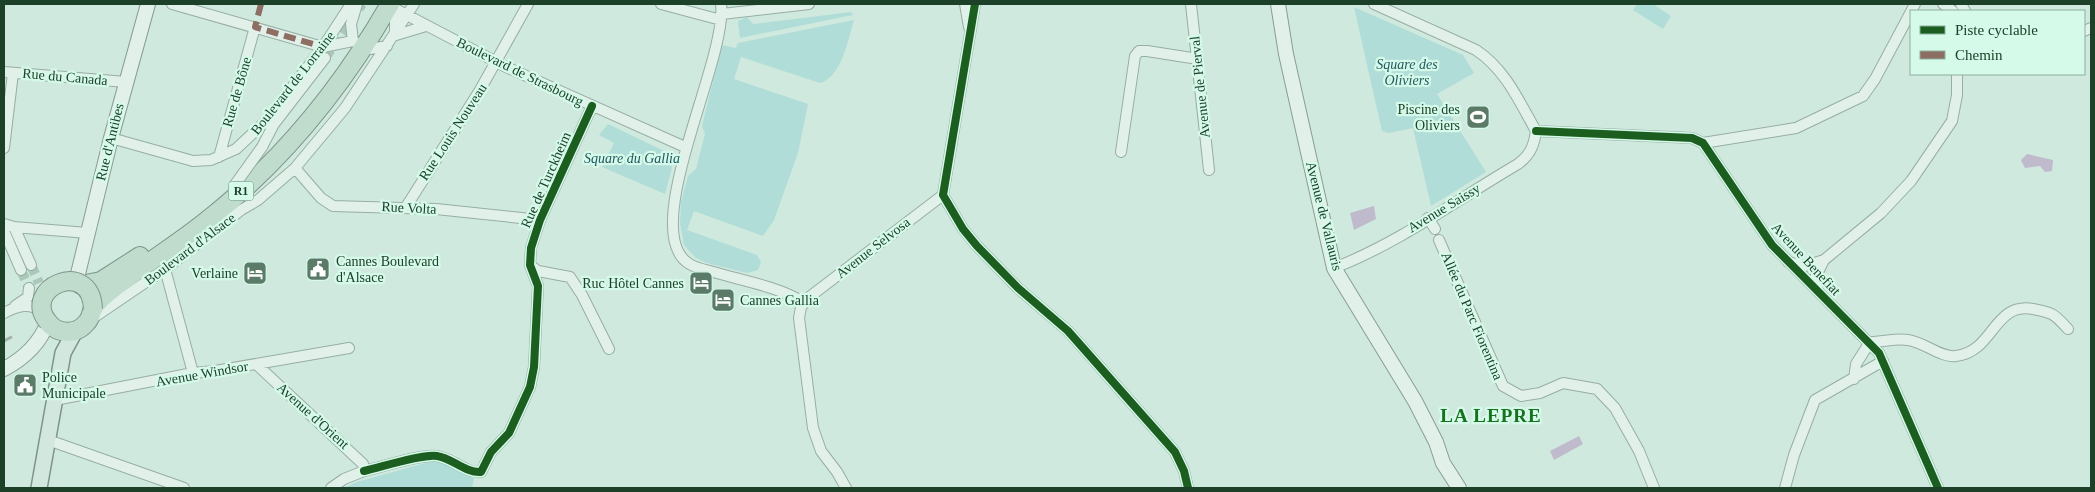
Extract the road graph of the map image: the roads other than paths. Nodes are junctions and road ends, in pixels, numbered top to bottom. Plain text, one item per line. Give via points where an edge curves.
1 (148, 4) edge
2 (172, 4) edge
3 (352, 4) edge
4 (357, 4) edge
5 (385, 4) edge
6 (414, 4) edge
7 (528, 4) edge
8 (661, 4) edge
9 (809, 4) edge
10 (965, 4) edge
11 (975, 4) edge
12 (1191, 4) edge
13 (1278, 4) edge
14 (1374, 4) edge
15 (770, 6) edge
16 (1910, 12) edge
17 (721, 13) edge
18 (408, 15) junction
19 (426, 26) junction
20 (255, 27) junction
21 (396, 35) junction
22 (970, 38) junction
23 (358, 44) junction
24 (323, 46) junction
25 (387, 46) junction
26 (325, 58) tunnel mouth
27 (1198, 59) junction
28 (496, 62) junction
29 (8, 72) edge
30 (1957, 75) edge
31 (126, 82) junction
32 (592, 106) junction
33 (1536, 131) junction
34 (263, 132) junction
35 (111, 138) junction
36 (1703, 143) junction
37 (685, 147) junction
38 (4, 148) edge
39 (1121, 152) dead end
40 (219, 156) junction
41 (294, 168) junction
42 (1209, 170) dead end
43 (234, 186) junction
44 (943, 195) junction
45 (406, 207) junction
46 (1428, 218) junction
47 (540, 220) junction
48 (7, 227) edge
49 (1435, 230) dead end
50 (88, 233) junction
51 (1439, 240) dead end
52 (1824, 260) junction
53 (1787, 261) junction
54 (530, 265) junction
55 (26, 268) tunnel mouth
56 (1334, 268) junction
57 (166, 269) junction
58 (78, 279) junction
59 (29, 288) dead end
60 (1818, 290) junction
61 (803, 302) junction
62 (18, 306) junction
63 (4, 312) edge
64 (45, 317) junction
65 (85, 321) junction
66 (2068, 329) dead end
67 (1870, 342) junction
68 (350, 348) dead end
69 (610, 349) dead end
70 (1881, 357) junction
71 (256, 364) junction
72 (4, 369) edge
73 (193, 373) junction
74 (1854, 379) junction
75 (55, 400) junction
76 (48, 440) junction
77 (364, 471) junction
78 (39, 488) edge
79 (184, 488) edge
80 (331, 488) edge
81 (846, 488) edge
82 (1188, 488) edge
83 (1459, 488) edge
84 (1654, 488) edge
85 (1786, 488) edge
86 (1938, 488) edge

1 - 31 main road, Rue d'Antibes
2 - 20 street
3 - 24 street, Boulevard de Lorraine
4 - 23 street via 351,24
5 - 18 street, Boulevard de Strasbourg
5 - 21 street via 395,17
5 - 23 highway, R1
6 - 18 street, Boulevard d'Alsace
7 - 28 street, Rue Louis Nouveau
8 - 17 street
9 - 15 street
10 - 22 street
11 - 22 street
12 - 27 street, Avenue de Pierval
13 - 56 main road, Avenue de Vallauris via 1286,54
14 - 33 street via 1476,50 1491,60 1500,69
15 - 17 street
16 - 36 street via 1875,80 1863,96 1796,128
17 - 37 street via 703,97
18 - 19 street, Boulevard de Strasbourg
18 - 21 street, Boulevard d'Alsace
19 - 21 street
19 - 28 street, Boulevard de Strasbourg
20 - 24 street
20 - 40 street, Rue de Bône
21 - 25 street, Boulevard d'Alsace
22 - 44 street
23 - 24 street
23 - 25 street via 376,49
23 - 43 highway, R1 via 304,111
23 - 65 highway, R1 via 299,132 239,193 192,232 106,294
24 - 34 street, Boulevard de Lorraine
25 - 41 street, Boulevard d'Alsace via 345,108
26 - 34 street via 274,124
27 - 39 street via 1139,51 1135,56
27 - 42 street, Avenue de Pierval
28 - 32 street, Boulevard de Strasbourg
28 - 45 street, Rue Louis Nouveau
29 - 31 street, Rue du Canada
29 - 38 street
30 - 52 street via 1957,102 1952,121 1925,163 1880,213
31 - 35 main road, Rue d'Antibes
32 - 37 street, Boulevard de Strasbourg
32 - 47 street, Rue de Turckheim
33 - 36 street via 1692,138
33 - 46 street, Avenue Saissy via 1534,144 1525,159
34 - 40 street, Boulevard de Lorraine
34 - 43 street, bridge via 262,147
35 - 40 street, Boulevard de Lorraine via 193,161
35 - 50 main road, Rue d'Antibes
36 - 53 street, Avenue Benefiat via 1759,227
37 - 61 street via 672,225 682,258 689,264 787,294
41 - 45 street, Rue Volta via 321,198 333,206
41 - 57 street, Boulevard d'Alsace via 258,200
43 - 58 highway, R1 via 161,243 101,281
44 - 61 street, Avenue Selvosa
44 - 82 street via 977,246 1018,288 1068,331 1175,452
45 - 47 street, Rue Volta
46 - 49 street
46 - 56 street, Avenue Saissy via 1361,257
47 - 54 street, Rue de Turckheim via 531,248
48 - 50 street
48 - 55 street
50 - 58 main road, Rue d'Antibes
51 - 84 street, Allée du Parc Fiorentina via 1503,386 1521,396 1540,393 1563,383 1597,389 1615,408 1639,451
52 - 53 street via 1805,266
52 - 60 street, Avenue Benefiat via 1815,278
53 - 60 street, Avenue Benefiat
54 - 69 street via 538,271 570,277
54 - 77 street via 538,286 535,358 530,387 509,433 491,452 481,472 437,456
56 - 83 main road, Avenue de Vallauris via 1415,401 1443,463
57 - 65 street, Boulevard d'Alsace
57 - 73 street
58 - 64 highway, bridge via 47,284
58 - 65 highway, bridge via 90,294
59 - 62 street via 28,297
60 - 67 street, Avenue Benefiat
61 - 81 street via 799,318 813,428 821,451
62 - 63 street
62 - 64 street via 32,306
64 - 65 highway via 61,331
64 - 72 main road via 34,345
65 - 75 main road via 63,353
66 - 67 street via 2053,313 2020,307 2008,312 1983,343 1954,357 1908,340
67 - 70 street, Avenue Benefiat
67 - 74 street via 1856,364
68 - 71 street, Avenue Windsor
70 - 74 street
70 - 86 street, Avenue Benefiat
71 - 73 street, Avenue Windsor
71 - 77 street, Avenue d'Orient via 360,460
73 - 75 street, Avenue Windsor
74 - 85 street via 1815,400 1794,455
75 - 76 main road
76 - 78 main road
76 - 79 street
77 - 80 street

